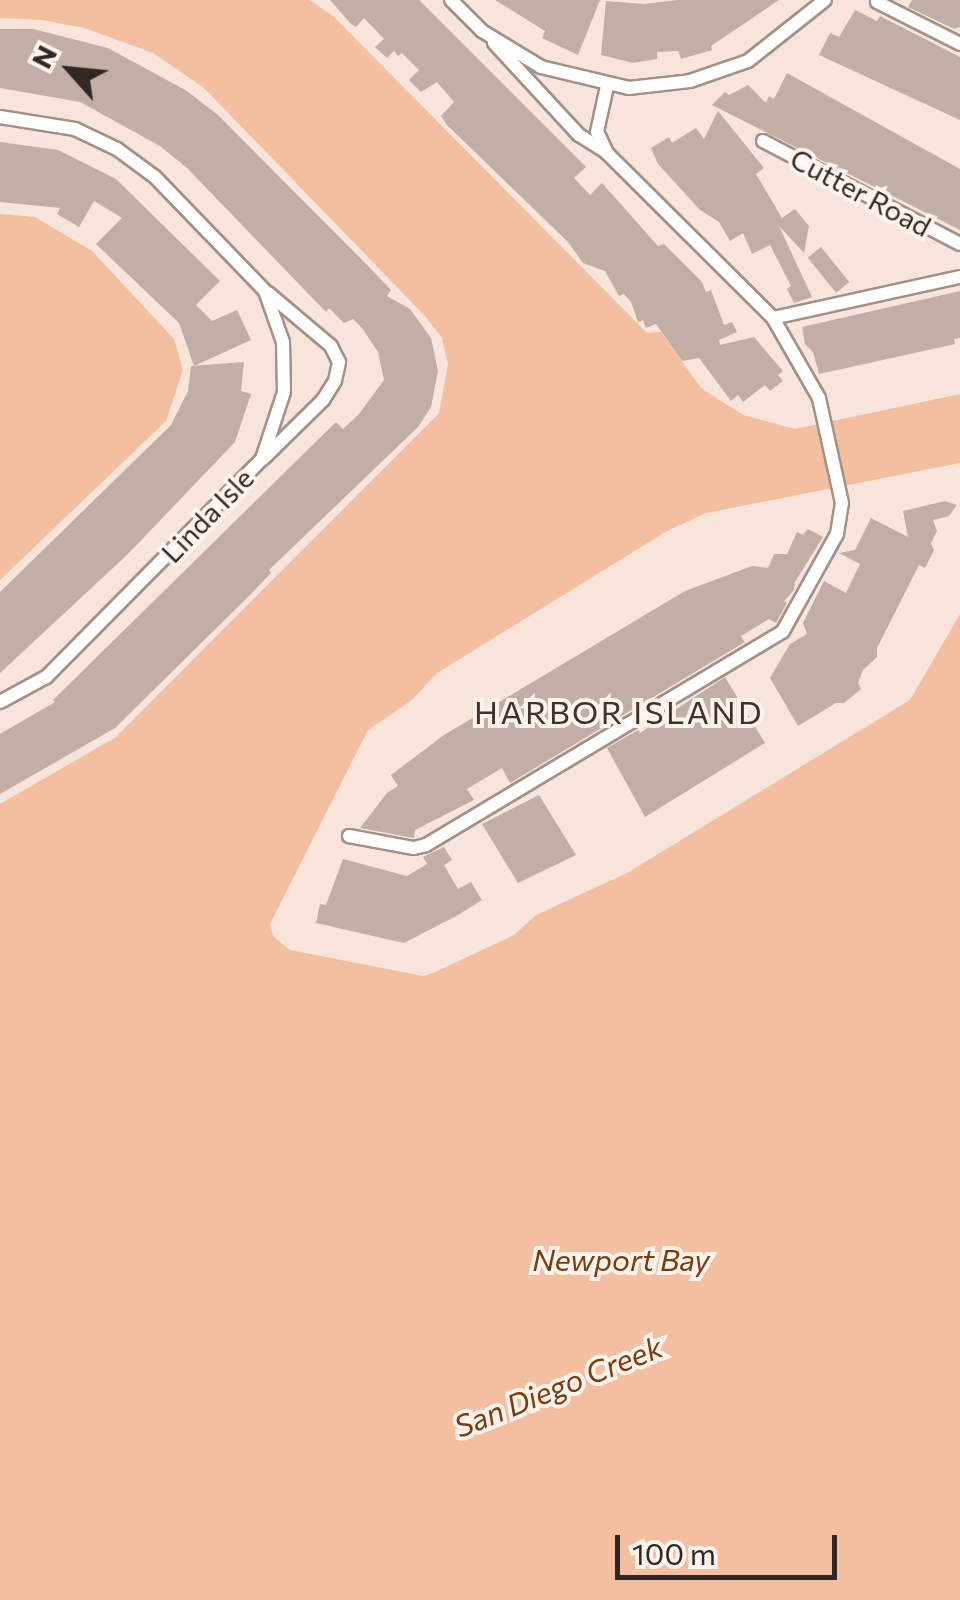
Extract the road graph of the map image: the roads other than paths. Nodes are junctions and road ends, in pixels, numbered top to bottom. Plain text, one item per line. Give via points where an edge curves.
1 (451, 0) edge
2 (824, 0) edge
3 (877, 2) edge
4 (482, 31) junction
5 (960, 44) edge
6 (607, 86) junction
7 (0, 117) edge
8 (762, 140) dead end
9 (607, 153) junction
10 (960, 244) edge
11 (960, 277) edge
12 (265, 292) junction
13 (774, 318) junction
14 (262, 459) junction
15 (0, 702) edge
16 (349, 836) dead end

1 - 4 street
2 - 6 street via 748,61 690,81
3 - 5 street
4 - 6 street via 542,67
4 - 9 street via 580,135
6 - 9 street via 597,132
7 - 12 street, Linda Isle via 75,129 117,149 155,177
8 - 10 street, Cutter Road
9 - 13 street
11 - 13 street
12 - 14 street, Linda Isle via 283,342 284,392
12 - 14 street via 331,346 339,362 323,400
13 - 16 street via 819,398 842,503 837,534 783,631 426,845
14 - 15 street, Linda Isle via 46,677

